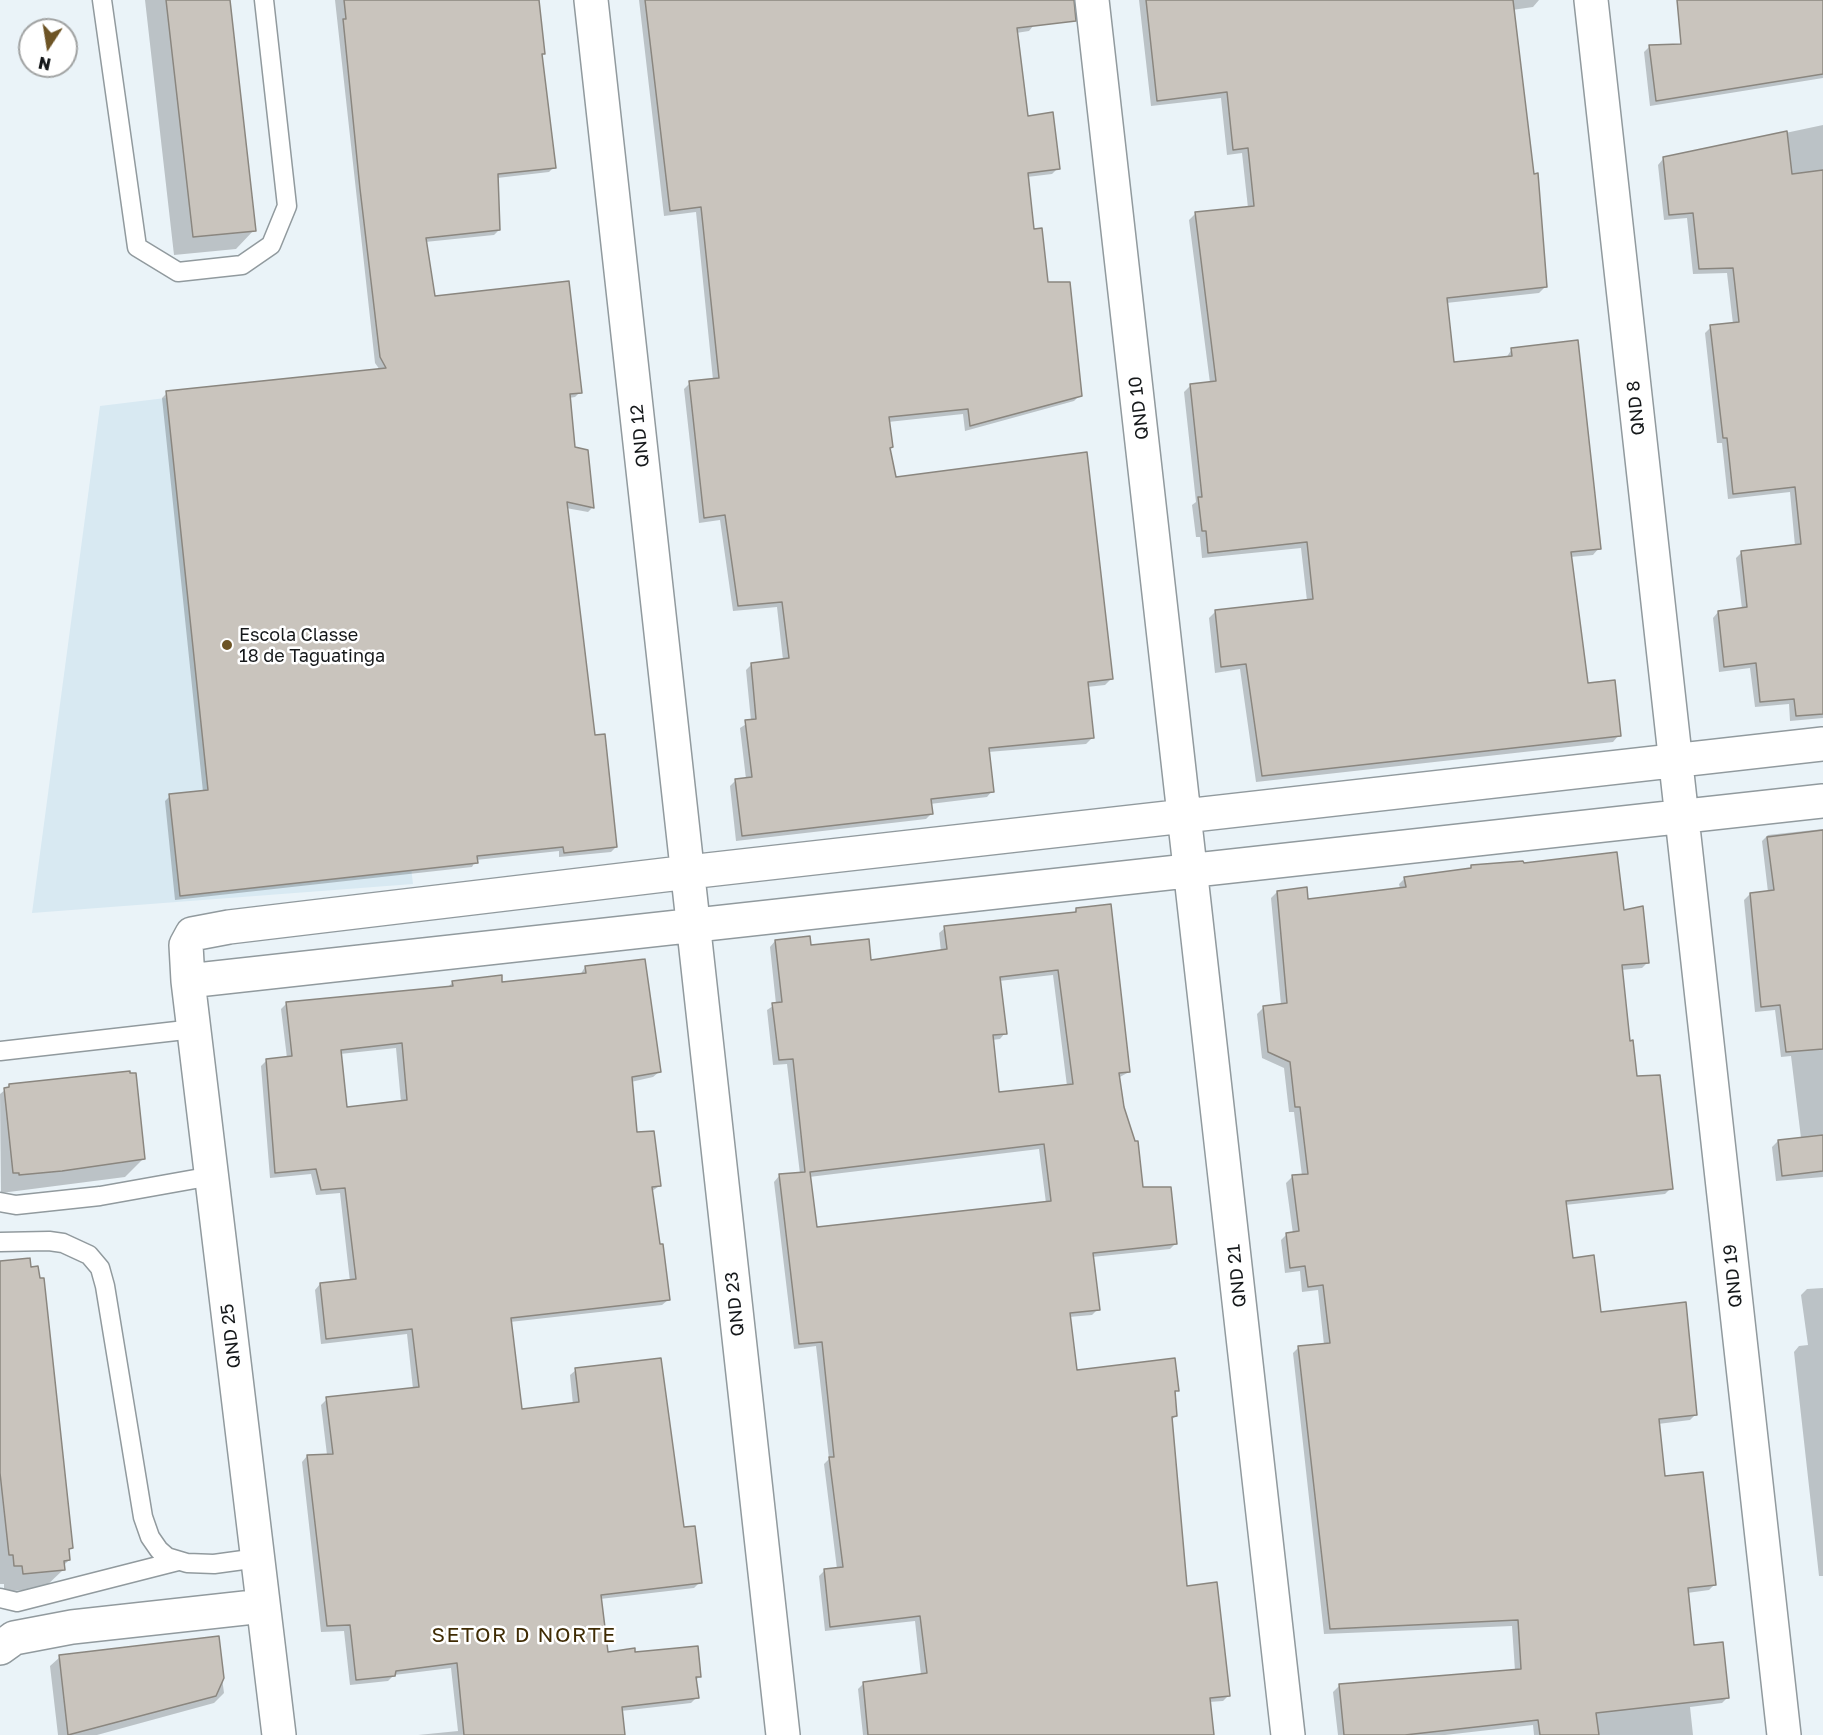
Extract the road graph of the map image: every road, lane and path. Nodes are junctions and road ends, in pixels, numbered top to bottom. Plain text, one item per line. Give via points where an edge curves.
1 (102, 0) edge
2 (264, 0) edge
3 (591, 0) edge
4 (1092, 0) edge
5 (1591, 0) edge
6 (1823, 744) edge
7 (1675, 760) junction
8 (1823, 801) edge
9 (1185, 816) junction
10 (1681, 817) junction
11 (689, 872) junction
12 (1192, 873) junction
13 (693, 927) junction
14 (188, 981) junction
15 (194, 1029) junction
16 (0, 1052) edge
17 (212, 1176) junction
18 (0, 1202) edge
19 (0, 1242) edge
20 (258, 1558) junction
21 (178, 1562) junction
22 (0, 1598) edge
23 (263, 1606) junction
24 (0, 1648) edge
25 (279, 1735) edge
26 (783, 1735) edge
27 (1288, 1735) edge
28 (1784, 1735) edge

1 - 2 lane via 137,247 178,272 242,265 271,245 287,206
3 - 11 street, QND 12
4 - 9 street, QND 10
5 - 7 street, QND 8
6 - 7 street
7 - 9 street
7 - 10 street, QND 8
8 - 10 street
9 - 11 street
9 - 12 street, QND 21
10 - 12 street
10 - 28 street, QND 19
11 - 13 street, QND 23
11 - 14 street, QND 25 via 198,933 189,937 186,949
12 - 13 street
12 - 27 street, QND 21
13 - 14 street
13 - 26 street, QND 23
14 - 15 street, QND 25
15 - 16 lane
15 - 17 street, QND 25
17 - 18 lane via 100,1196 16,1205
17 - 20 street, QND 25
19 - 21 lane via 63,1243 89,1255 100,1268 143,1517 159,1550
20 - 21 lane via 201,1564
20 - 23 street, QND 25
21 - 22 lane via 17,1602
23 - 24 street via 61,1629 14,1638
23 - 25 street, QND 25

